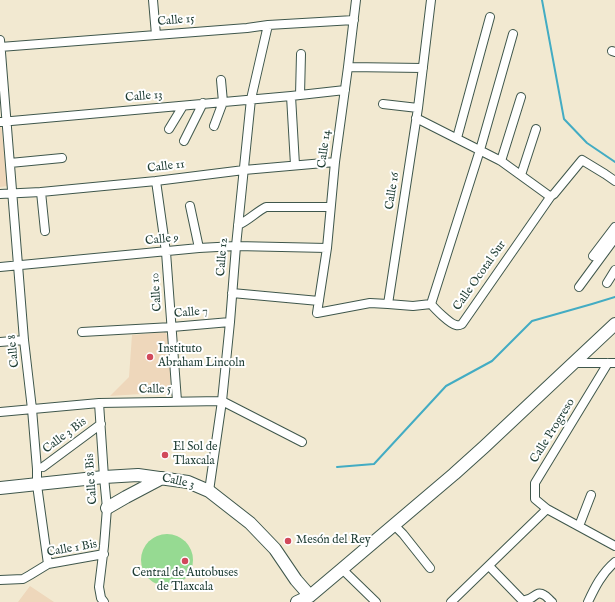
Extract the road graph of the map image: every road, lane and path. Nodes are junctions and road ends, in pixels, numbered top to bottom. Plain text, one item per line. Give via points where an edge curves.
1 (153, 0) edge
2 (356, 0) edge
3 (432, 0) edge
4 (490, 17) dead end
5 (354, 20) junction
6 (268, 25) junction
7 (514, 34) dead end
8 (156, 35) junction
9 (0, 44) edge
10 (301, 54) dead end
11 (348, 67) junction
12 (424, 68) junction
13 (220, 80) dead end
14 (345, 90) junction
15 (300, 95) junction
16 (291, 96) junction
17 (521, 97) dead end
18 (251, 99) junction
19 (223, 102) junction
20 (203, 104) junction
21 (383, 104) dead end
22 (183, 106) junction
23 (418, 108) junction
24 (416, 118) junction
25 (3, 122) edge
26 (214, 126) dead end
27 (169, 129) dead end
28 (536, 129) dead end
29 (457, 138) junction
30 (184, 141) dead end
31 (480, 150) junction
32 (62, 158) dead end
33 (501, 161) junction
34 (10, 162) junction
35 (335, 162) junction
36 (295, 165) junction
37 (244, 170) junction
38 (521, 175) junction
39 (156, 181) junction
40 (615, 181) edge
41 (41, 192) junction
42 (0, 194) edge
43 (12, 194) junction
44 (551, 196) junction
45 (190, 206) dead end
46 (330, 207) junction
47 (238, 225) junction
48 (615, 228) edge
49 (45, 231) dead end
50 (615, 238) edge
51 (236, 246) junction
52 (199, 248) junction
53 (327, 248) junction
54 (166, 252) junction
55 (593, 256) dead end
56 (19, 266) junction
57 (0, 267) edge
58 (615, 270) edge
59 (607, 283) dead end
60 (579, 287) dead end
61 (232, 294) junction
62 (319, 301) junction
63 (388, 304) junction
64 (431, 304) junction
65 (230, 322) junction
66 (615, 324) edge
67 (172, 327) junction
68 (82, 332) dead end
69 (24, 340) junction
70 (0, 342) edge
71 (574, 363) junction
72 (612, 363) edge
73 (177, 401) junction
74 (222, 401) junction
75 (99, 403) junction
76 (32, 409) junction
77 (0, 412) edge
78 (101, 424) junction
79 (302, 442) dead end
80 (43, 468) dead end
81 (104, 477) junction
82 (162, 478) junction
83 (37, 485) junction
84 (3, 490) edge
85 (209, 491) junction
86 (591, 495) dead end
87 (107, 508) junction
88 (547, 509) junction
89 (394, 525) junction
90 (579, 526) junction
91 (615, 546) edge
92 (104, 554) junction
93 (615, 562) edge
94 (48, 564) junction
95 (489, 566) junction
96 (430, 568) dead end
97 (342, 569) junction
98 (0, 580) edge
99 (308, 599) edge
100 (104, 602) edge
101 (296, 602) edge
102 (376, 602) edge
103 (451, 602) edge
104 (552, 602) edge
105 (588, 602) edge

1 - 8 street
2 - 5 street, Calle 14
3 - 12 street, Calle 16
4 - 29 street
5 - 6 street, Calle 15
5 - 11 street, Calle 14
6 - 8 street, Calle 15
6 - 18 street, Calle 12
7 - 31 street
8 - 9 street, Calle 15
9 - 25 street, Calle 8
10 - 15 street
11 - 12 street
11 - 14 street, Calle 14
12 - 23 street, Calle 16
13 - 19 street
14 - 15 street, Calle 13
14 - 35 street, Calle 14
15 - 16 street, Calle 13
16 - 18 street, Calle 13
16 - 36 street
17 - 33 street
18 - 19 street, Calle 13
18 - 37 street, Calle 12
19 - 20 street, Calle 13
19 - 26 street
20 - 22 street, Calle 13
20 - 30 street
21 - 23 street
22 - 25 street, Calle 13
22 - 27 street
23 - 24 street, Calle 16
24 - 29 street
24 - 63 street, Calle 16
25 - 34 street, Calle 8
28 - 38 street
29 - 31 street
31 - 33 street
31 - 64 street
32 - 34 street
33 - 38 street
34 - 43 street, Calle 8
35 - 36 street, Calle 11
35 - 46 street, Calle 14
36 - 37 street, Calle 11
37 - 39 street, Calle 11
37 - 47 street, Calle 12
38 - 44 street
39 - 41 street, Calle 11
39 - 54 street, Calle 10
40 - 44 street, Calle Ocotal Sur via 582,160
41 - 43 street, Calle 11
41 - 49 street
42 - 43 street, Calle 11
43 - 56 street, Calle 8
44 - 64 street, Calle Ocotal Sur via 462,324 455,325
45 - 52 street
46 - 47 street via 266,207
46 - 53 street, Calle 14
47 - 51 street, Calle 12
48 - 55 street
50 - 60 street
51 - 52 street, Calle 9
51 - 53 street, Calle 9
51 - 61 street, Calle 12
52 - 54 street, Calle 9
53 - 62 street, Calle 14
54 - 56 street, Calle 9
54 - 67 street, Calle 10
56 - 57 street, Calle 9
56 - 69 street, Calle 8
58 - 59 street
61 - 62 street
61 - 65 street, Calle 12
62 - 63 street via 317,313 370,303
63 - 64 street
65 - 67 street, Calle 7
65 - 74 street, Calle 12
66 - 71 main road
67 - 68 street, Calle 7
67 - 73 street, Calle 10
69 - 70 street
69 - 76 street, Calle 8
71 - 72 street
71 - 89 main road via 454,474
72 - 88 street, Calle Progreso via 535,483 535,499
73 - 74 street, Calle 5
73 - 75 street, Calle 5
74 - 79 street, Calle 5
74 - 85 street, Calle 12
75 - 76 street, Calle 5
75 - 78 street, Calle 8 Bis
76 - 77 street, Calle 5
76 - 83 street, Calle 8
78 - 80 street, Calle 3 Bis
78 - 81 street, Calle 8 Bis
81 - 82 main road, Calle 3 via 138,475
81 - 83 main road, Calle 3
81 - 87 street, Calle 8 Bis
82 - 85 main road, Calle 3 via 188,482
82 - 87 main road
83 - 84 main road, Calle 3
83 - 94 street, Calle 8
85 - 99 main road, Calle 3 via 250,523 274,549
86 - 90 street
87 - 92 street, Calle 8 Bis
88 - 90 street
88 - 95 street
89 - 96 street
89 - 97 main road
90 - 91 street
92 - 94 street, Calle 1 Bis
92 - 100 street, Calle 1 Bis via 99,587
93 - 105 street via 603,573
94 - 98 street, Calle 1 Bis via 23,579
95 - 103 street
95 - 104 street via 522,600 531,600 539,593
97 - 99 main road
97 - 102 street
99 - 101 main road

